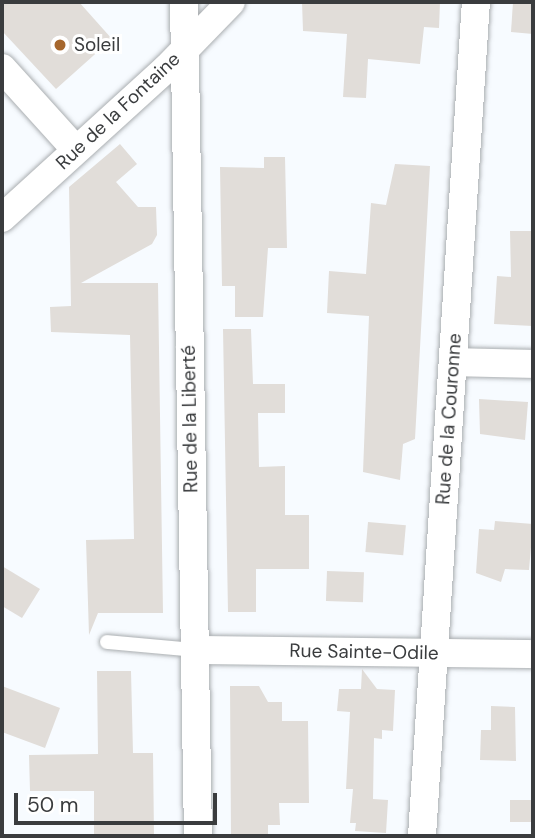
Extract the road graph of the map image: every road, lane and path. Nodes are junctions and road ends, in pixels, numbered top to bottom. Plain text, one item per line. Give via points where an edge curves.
1 (184, 2) edge
2 (231, 2) edge
3 (476, 2) edge
4 (183, 50) junction
5 (2, 68) edge
6 (76, 150) junction
7 (2, 218) edge
8 (453, 362) junction
9 (533, 364) edge
10 (107, 642) dead end
11 (195, 650) junction
12 (432, 652) junction
13 (533, 654) edge
14 (198, 836) edge
15 (422, 836) edge

1 - 4 street, Rue de la Liberté
2 - 4 street, Rue de la Fontaine
3 - 8 street, Rue de la Couronne
4 - 6 street, Rue de la Fontaine
4 - 11 street, Rue de la Liberté
5 - 6 street
6 - 7 street, Rue de la Fontaine
8 - 9 street
8 - 12 street, Rue de la Couronne
10 - 11 lane
11 - 12 street, Rue Sainte-Odile
11 - 14 street, Rue de la Liberté
12 - 13 street, Rue Sainte-Odile
12 - 15 street, Rue de la Couronne

